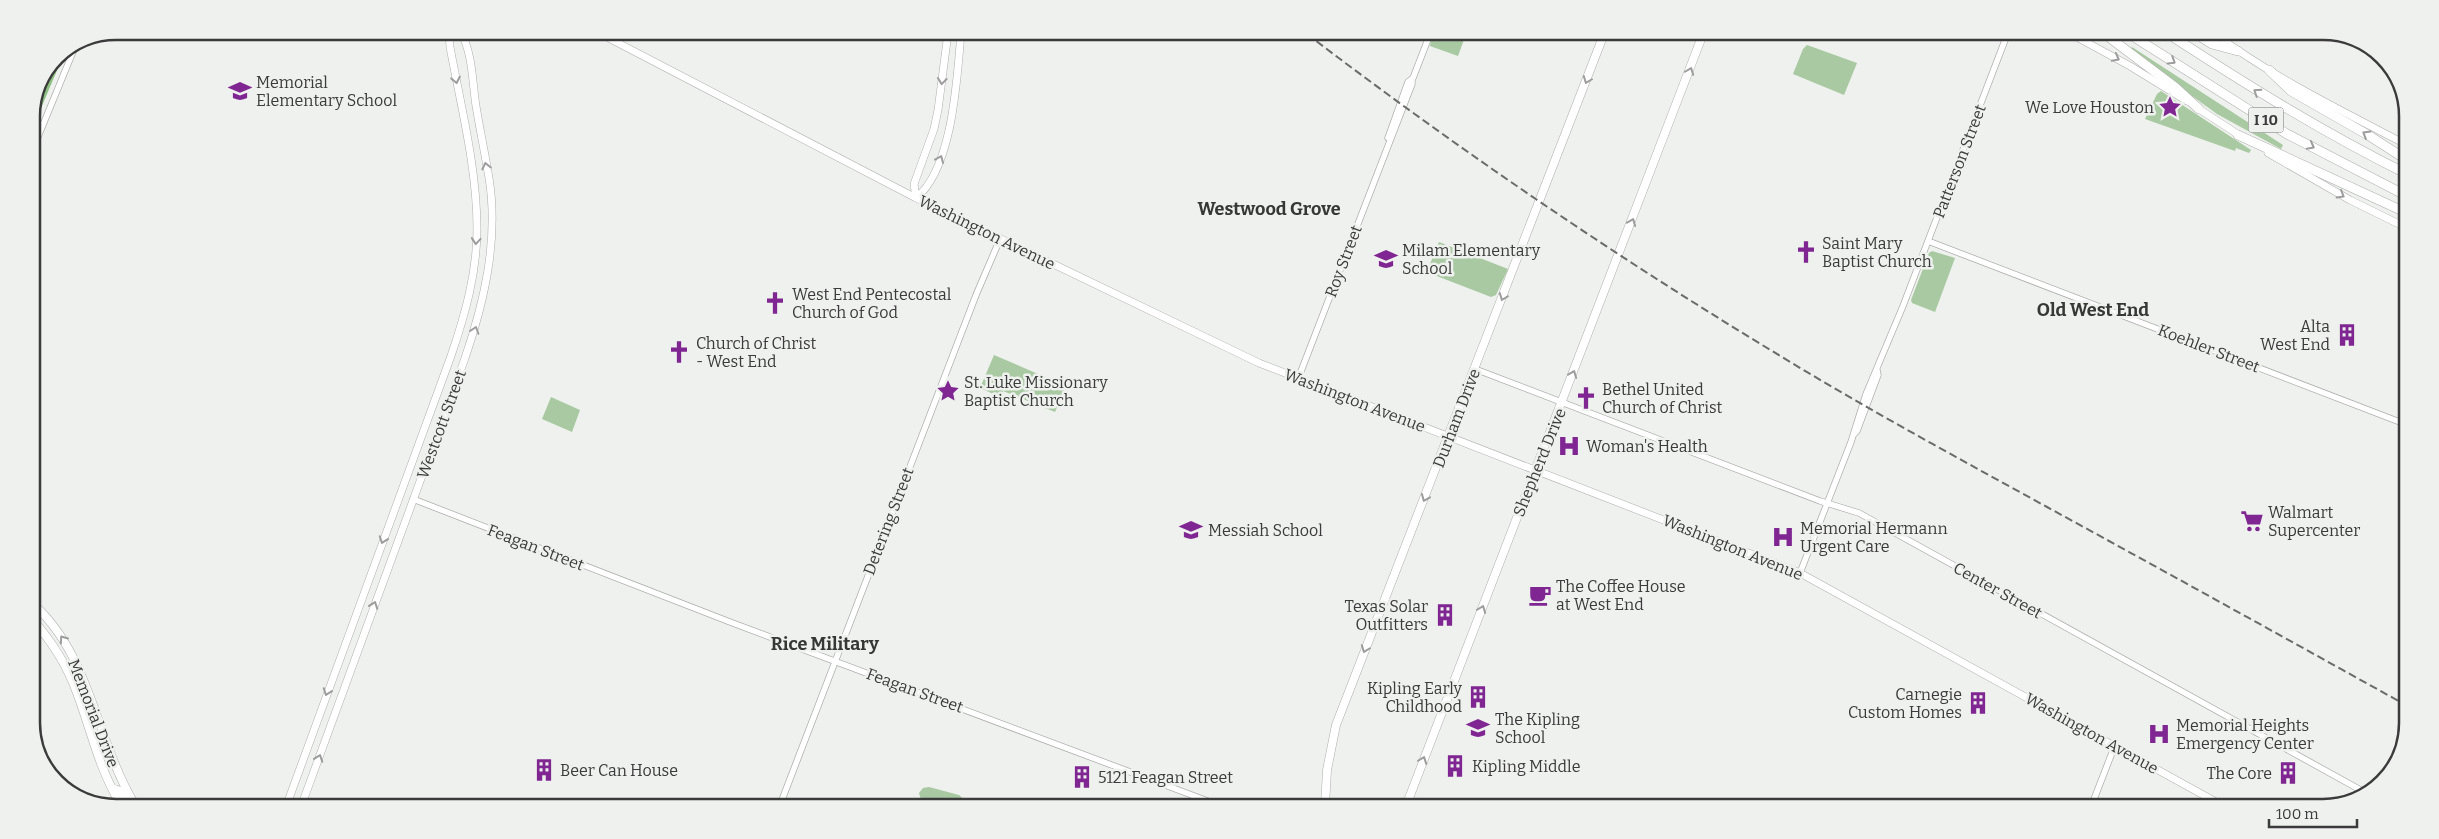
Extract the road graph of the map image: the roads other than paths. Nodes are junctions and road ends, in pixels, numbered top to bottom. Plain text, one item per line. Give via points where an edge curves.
1 (450, 40) edge
2 (464, 40) edge
3 (612, 40) edge
4 (947, 40) edge
5 (960, 40) edge
6 (1428, 40) edge
7 (1602, 40) edge
8 (1701, 40) edge
9 (2004, 40) edge
10 (2082, 40) edge
11 (2113, 40) edge
12 (2139, 40) edge
13 (2178, 40) edge
14 (2206, 40) edge
15 (2223, 40) edge
16 (2238, 51) junction
17 (72, 55) edge
18 (2269, 70) junction
19 (2199, 108) junction
20 (938, 110) junction
21 (953, 113) junction
22 (40, 132) edge
23 (2238, 135) junction
24 (2399, 141) edge
25 (2399, 155) edge
26 (2399, 170) edge
27 (2399, 192) edge
28 (916, 198) junction
29 (2399, 209) edge
30 (2399, 224) edge
31 (1000, 239) junction
32 (1928, 241) junction
33 (1475, 369) junction
34 (1298, 379) junction
35 (1562, 403) junction
36 (2399, 421) edge
37 (1449, 436) junction
38 (1535, 470) junction
39 (400, 494) junction
40 (414, 499) junction
41 (1827, 503) junction
42 (1800, 573) junction
43 (40, 611) edge
44 (53, 625) junction
45 (40, 627) edge
46 (44, 632) junction
47 (834, 661) junction
48 (96, 715) junction
49 (85, 719) junction
50 (2115, 745) junction
51 (112, 788) junction
52 (2360, 789) edge
53 (118, 799) edge
54 (125, 799) edge
55 (132, 799) edge
56 (289, 799) edge
57 (304, 799) edge
58 (782, 799) edge
59 (1202, 799) edge
60 (1325, 799) edge
61 (1409, 799) edge
62 (2094, 799) edge
63 (2210, 799) edge

1 -> 39 main road, Westcott Street via 473,178 477,230 473,273 462,324
40 -> 2 main road, Westcott Street via 475,330 490,255 489,178 470,53
3 - 28 main road, Washington Avenue
4 -> 20 main road
5 - 21 main road
6 - 34 street, Roy Street
7 -> 33 main road, Durham Drive
35 -> 8 main road, Shepherd Drive
9 - 32 street, Patterson Street
10 -> 19 main road
11 - 19 highway
12 -> 27 highway, I 10 via 2287,134
26 -> 13 highway, I 10 via 2284,109
14 - 16 highway
15 - 16 main road
16 - 18 main road
17 - 22 street
18 - 24 main road
25 -> 18 highway via 2291,91
19 - 23 main road
20 - 21 main road
20 - 28 main road via 914,184
28 -> 21 main road via 926,190 943,151
23 - 29 highway
23 -> 30 main road via 2350,200
28 - 31 main road, Washington Avenue
31 - 34 main road, Washington Avenue
31 - 47 street, Detering Street
32 - 36 street, Koehler Street
32 - 41 street, Patterson Street via 1874,373
33 - 35 street, Center Street
33 - 37 main road, Durham Drive
34 - 37 main road, Washington Avenue
35 - 38 main road, Shepherd Drive
35 - 41 street, Center Street
37 - 38 main road, Washington Avenue
37 -> 60 main road, Durham Drive via 1336,725 1326,770
38 - 42 main road, Washington Avenue
61 -> 38 main road, Shepherd Drive
39 - 40 main road
39 -> 56 main road, Westcott Street
40 - 47 street, Feagan Street
57 -> 40 main road, Westcott Street
41 - 42 street, Patterson Street
41 - 52 street, Center Street via 1862,515
42 - 50 main road, Washington Avenue
43 - 44 main road, Memorial Drive
44 - 46 main road
48 -> 44 main road, Memorial Drive via 78,664
45 - 46 main road, Memorial Drive
46 - 49 main road, Memorial Drive via 66,668
47 - 58 street, Detering Street
47 - 59 street, Feagan Street
48 - 49 main road
48 - 55 main road, Memorial Drive via 116,771
49 - 51 main road, Memorial Drive
50 - 62 street
50 - 63 main road, Washington Avenue
51 - 53 main road, Memorial Drive
51 - 54 main road via 120,791

